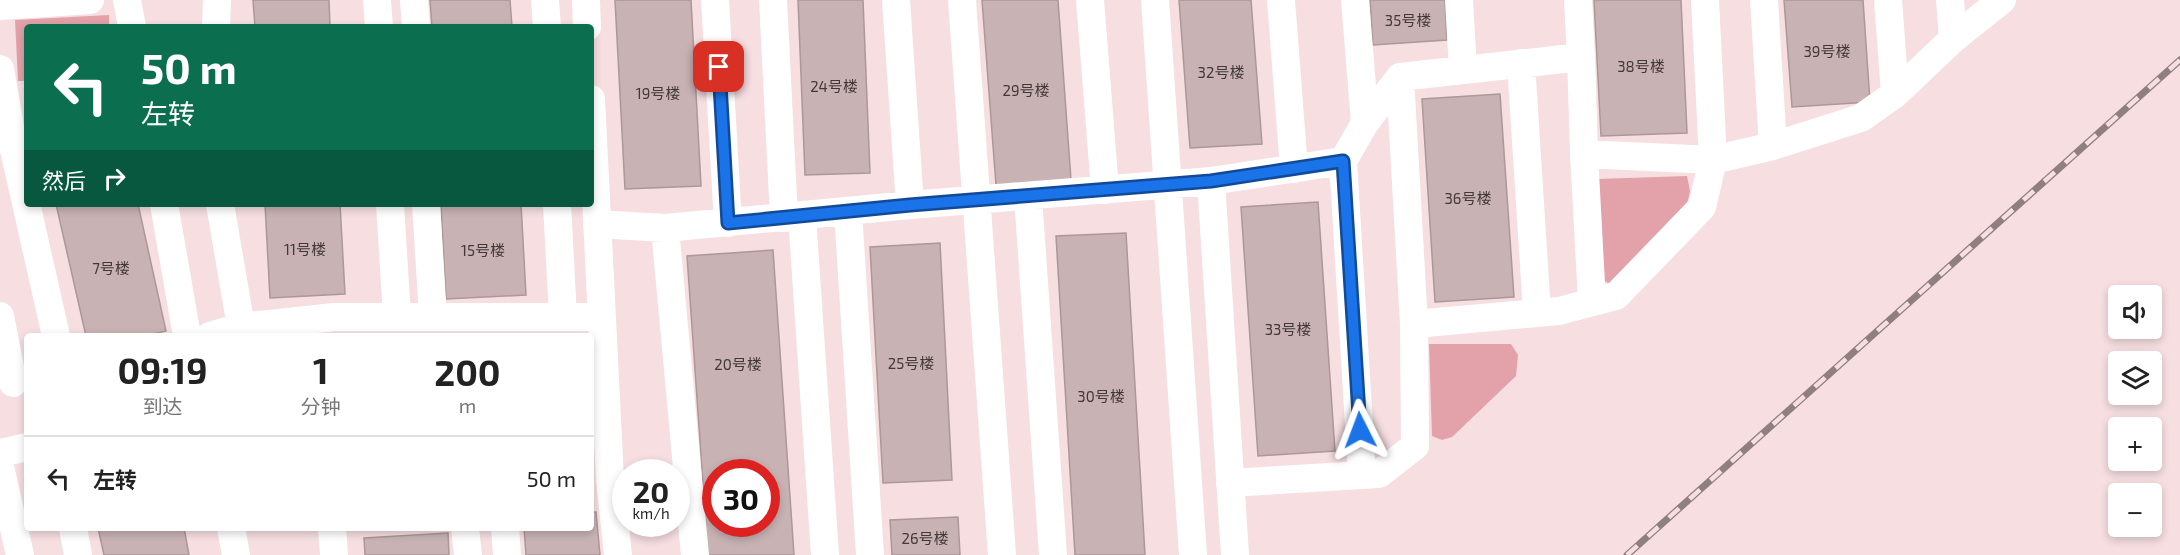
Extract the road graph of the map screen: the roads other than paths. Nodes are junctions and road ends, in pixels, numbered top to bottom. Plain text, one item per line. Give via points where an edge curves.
1 (90, 0) edge
2 (127, 0) edge
3 (217, 0) edge
4 (377, 0) edge
5 (414, 0) edge
6 (545, 0) edge
7 (586, 0) edge
8 (716, 0) edge
9 (773, 0) edge
10 (896, 0) edge
11 (962, 0) edge
12 (1090, 0) edge
13 (1155, 0) edge
14 (1281, 0) edge
15 (1355, 0) edge
16 (1459, 0) edge
17 (1578, 0) edge
18 (1705, 0) edge
19 (1764, 0) edge
20 (1888, 0) edge
21 (1950, 0) edge
22 (2002, 0) edge
23 (0, 6) edge
24 (131, 24) edge
25 (216, 24) edge
26 (379, 24) edge
27 (416, 24) edge
28 (547, 24) edge
29 (587, 24) edge
30 (1953, 39) junction
31 (1581, 57) junction
32 (1521, 63) junction
33 (0, 69) edge
34 (1463, 70) junction
35 (1400, 77) junction
36 (1895, 94) junction
37 (1365, 123) junction
38 (1773, 146) junction
39 (1584, 154) junction
40 (1713, 160) junction
41 (1343, 161) junction
42 (594, 162) edge
43 (1294, 169) junction
44 (1211, 181) junction
45 (1168, 184) junction
46 (1105, 190) junction
47 (24, 194) edge
48 (1028, 197) junction
49 (975, 201) junction
50 (910, 205) junction
51 (27, 207) edge
52 (165, 207) edge
53 (221, 207) edge
54 (390, 207) edge
55 (426, 207) edge
56 (557, 207) edge
57 (848, 212) junction
58 (793, 217) junction
59 (728, 223) junction
60 (597, 224) junction
61 (665, 228) junction
62 (1592, 302) junction
63 (1537, 313) junction
64 (0, 316) edge
65 (397, 317) junction
66 (434, 317) junction
67 (563, 317) junction
68 (602, 317) junction
69 (1414, 324) junction
70 (241, 327) junction
71 (55, 333) edge
72 (186, 333) edge
73 (220, 333) edge
74 (13, 382) edge
75 (24, 448) edge
76 (0, 453) edge
77 (0, 467) edge
78 (1362, 475) junction
79 (601, 480) edge
80 (1230, 483) junction
81 (74, 531) edge
82 (232, 531) edge
83 (332, 531) edge
84 (465, 531) edge
85 (505, 531) edge
86 (20, 555) edge
87 (78, 555) edge
88 (236, 555) edge
89 (334, 555) edge
90 (468, 555) edge
91 (507, 555) edge
92 (618, 555) edge
93 (695, 555) edge
94 (825, 555) edge
95 (870, 555) edge
96 (1002, 555) edge
97 (1053, 555) edge
98 (1193, 555) edge
99 (1235, 555) edge

1 - 23 street
2 - 24 street
3 - 25 street
4 - 26 street
5 - 27 street
6 - 28 street
7 - 29 street
8 - 59 street
9 - 58 street
10 - 50 street
11 - 49 street
12 - 46 street
13 - 45 street
14 - 43 street
15 - 37 street
16 - 34 street
17 - 31 street
18 - 40 street
19 - 38 street
20 - 36 street
21 - 30 street
22 - 30 street
30 - 36 street
31 - 32 street
31 - 39 street
32 - 34 street
32 - 63 street
33 - 47 street
34 - 35 street
35 - 37 street
35 - 69 street
36 - 38 street via 1860,118
37 - 41 street
38 - 40 street
39 - 40 street
39 - 62 street
40 - 62 street via 1702,207 1616,296
41 - 43 street
41 - 78 street
42 - 60 street
43 - 44 street
44 - 45 street
44 - 80 street
45 - 46 street
45 - 98 street
46 - 48 street
48 - 49 street
48 - 97 street
49 - 50 street
49 - 96 street
50 - 57 street
51 - 71 street
52 - 72 street
53 - 70 street
54 - 65 street
55 - 66 street
56 - 67 street
57 - 58 street
57 - 95 street
58 - 59 street
58 - 94 street
59 - 61 street
60 - 61 street
60 - 68 street
61 - 93 street
62 - 63 street
63 - 69 street
64 - 74 street
65 - 66 street
65 - 70 street via 334,317
66 - 67 street
67 - 68 street
68 - 79 street
69 - 78 street via 1415,446 1379,474
70 - 73 street
75 - 76 street
77 - 86 street
78 - 80 street
79 - 92 street
80 - 99 street
81 - 87 street
82 - 88 street
83 - 89 street
84 - 90 street
85 - 91 street

